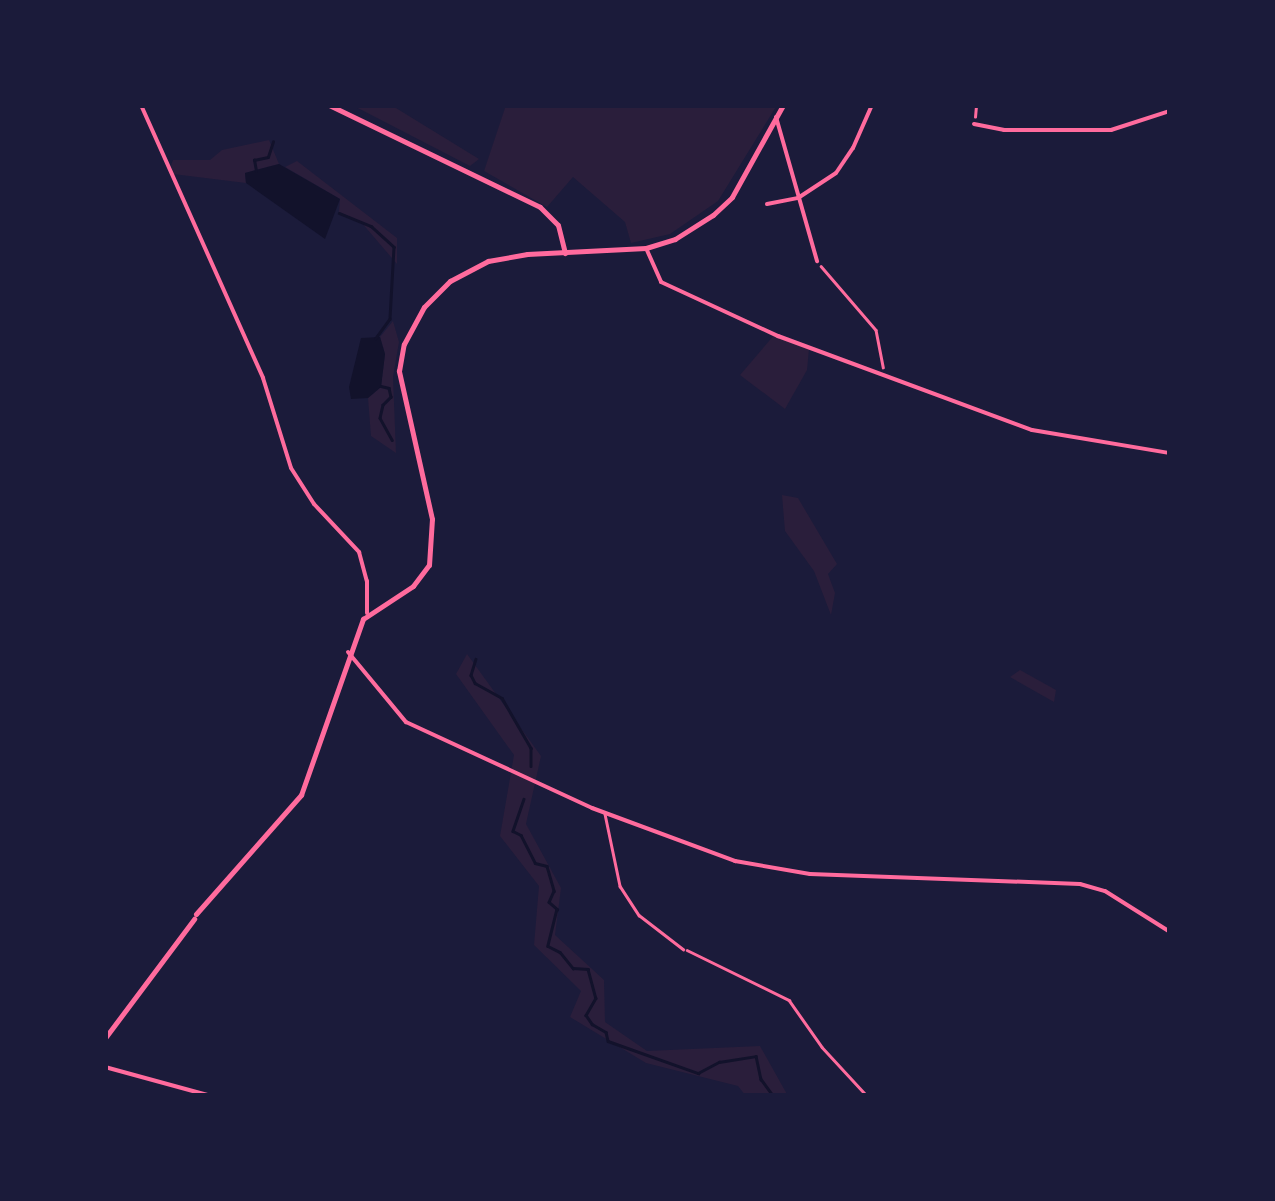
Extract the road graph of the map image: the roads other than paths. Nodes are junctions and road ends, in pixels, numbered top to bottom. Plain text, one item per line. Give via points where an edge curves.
1 (141, 105) edge
2 (329, 105) edge
3 (782, 105) edge
4 (872, 105) edge
5 (1170, 111) edge
6 (776, 118) junction
7 (974, 124) road end
8 (798, 198) junction
9 (767, 204) dead end
10 (646, 248) junction
11 (564, 252) junction
12 (817, 261) road end
13 (1170, 454) edge
14 (367, 613) junction
15 (348, 652) junction
16 (604, 813) junction
17 (1170, 932) edge
18 (682, 949) road end
19 (105, 1038) edge
20 (105, 1067) edge
21 (211, 1096) edge

1 - 14 street via 263,378 291,468 307,496 359,552
2 - 11 street via 540,207 558,224
3 - 6 street
4 - 8 street via 836,173
5 - 7 street via 1111,130
6 - 8 street
6 - 10 street via 723,207 675,239
8 - 9 street
8 - 12 street
10 - 11 street
10 - 13 street via 653,272 666,285 778,336 1032,430
11 - 14 street via 476,266 431,298 409,332 401,391 434,547 419,580
14 - 15 street
15 - 16 street via 406,722
15 - 19 street via 301,794 195,917
16 - 17 street via 774,870 1080,884 1106,891
16 - 18 lane via 620,886 639,915
20 - 21 street

